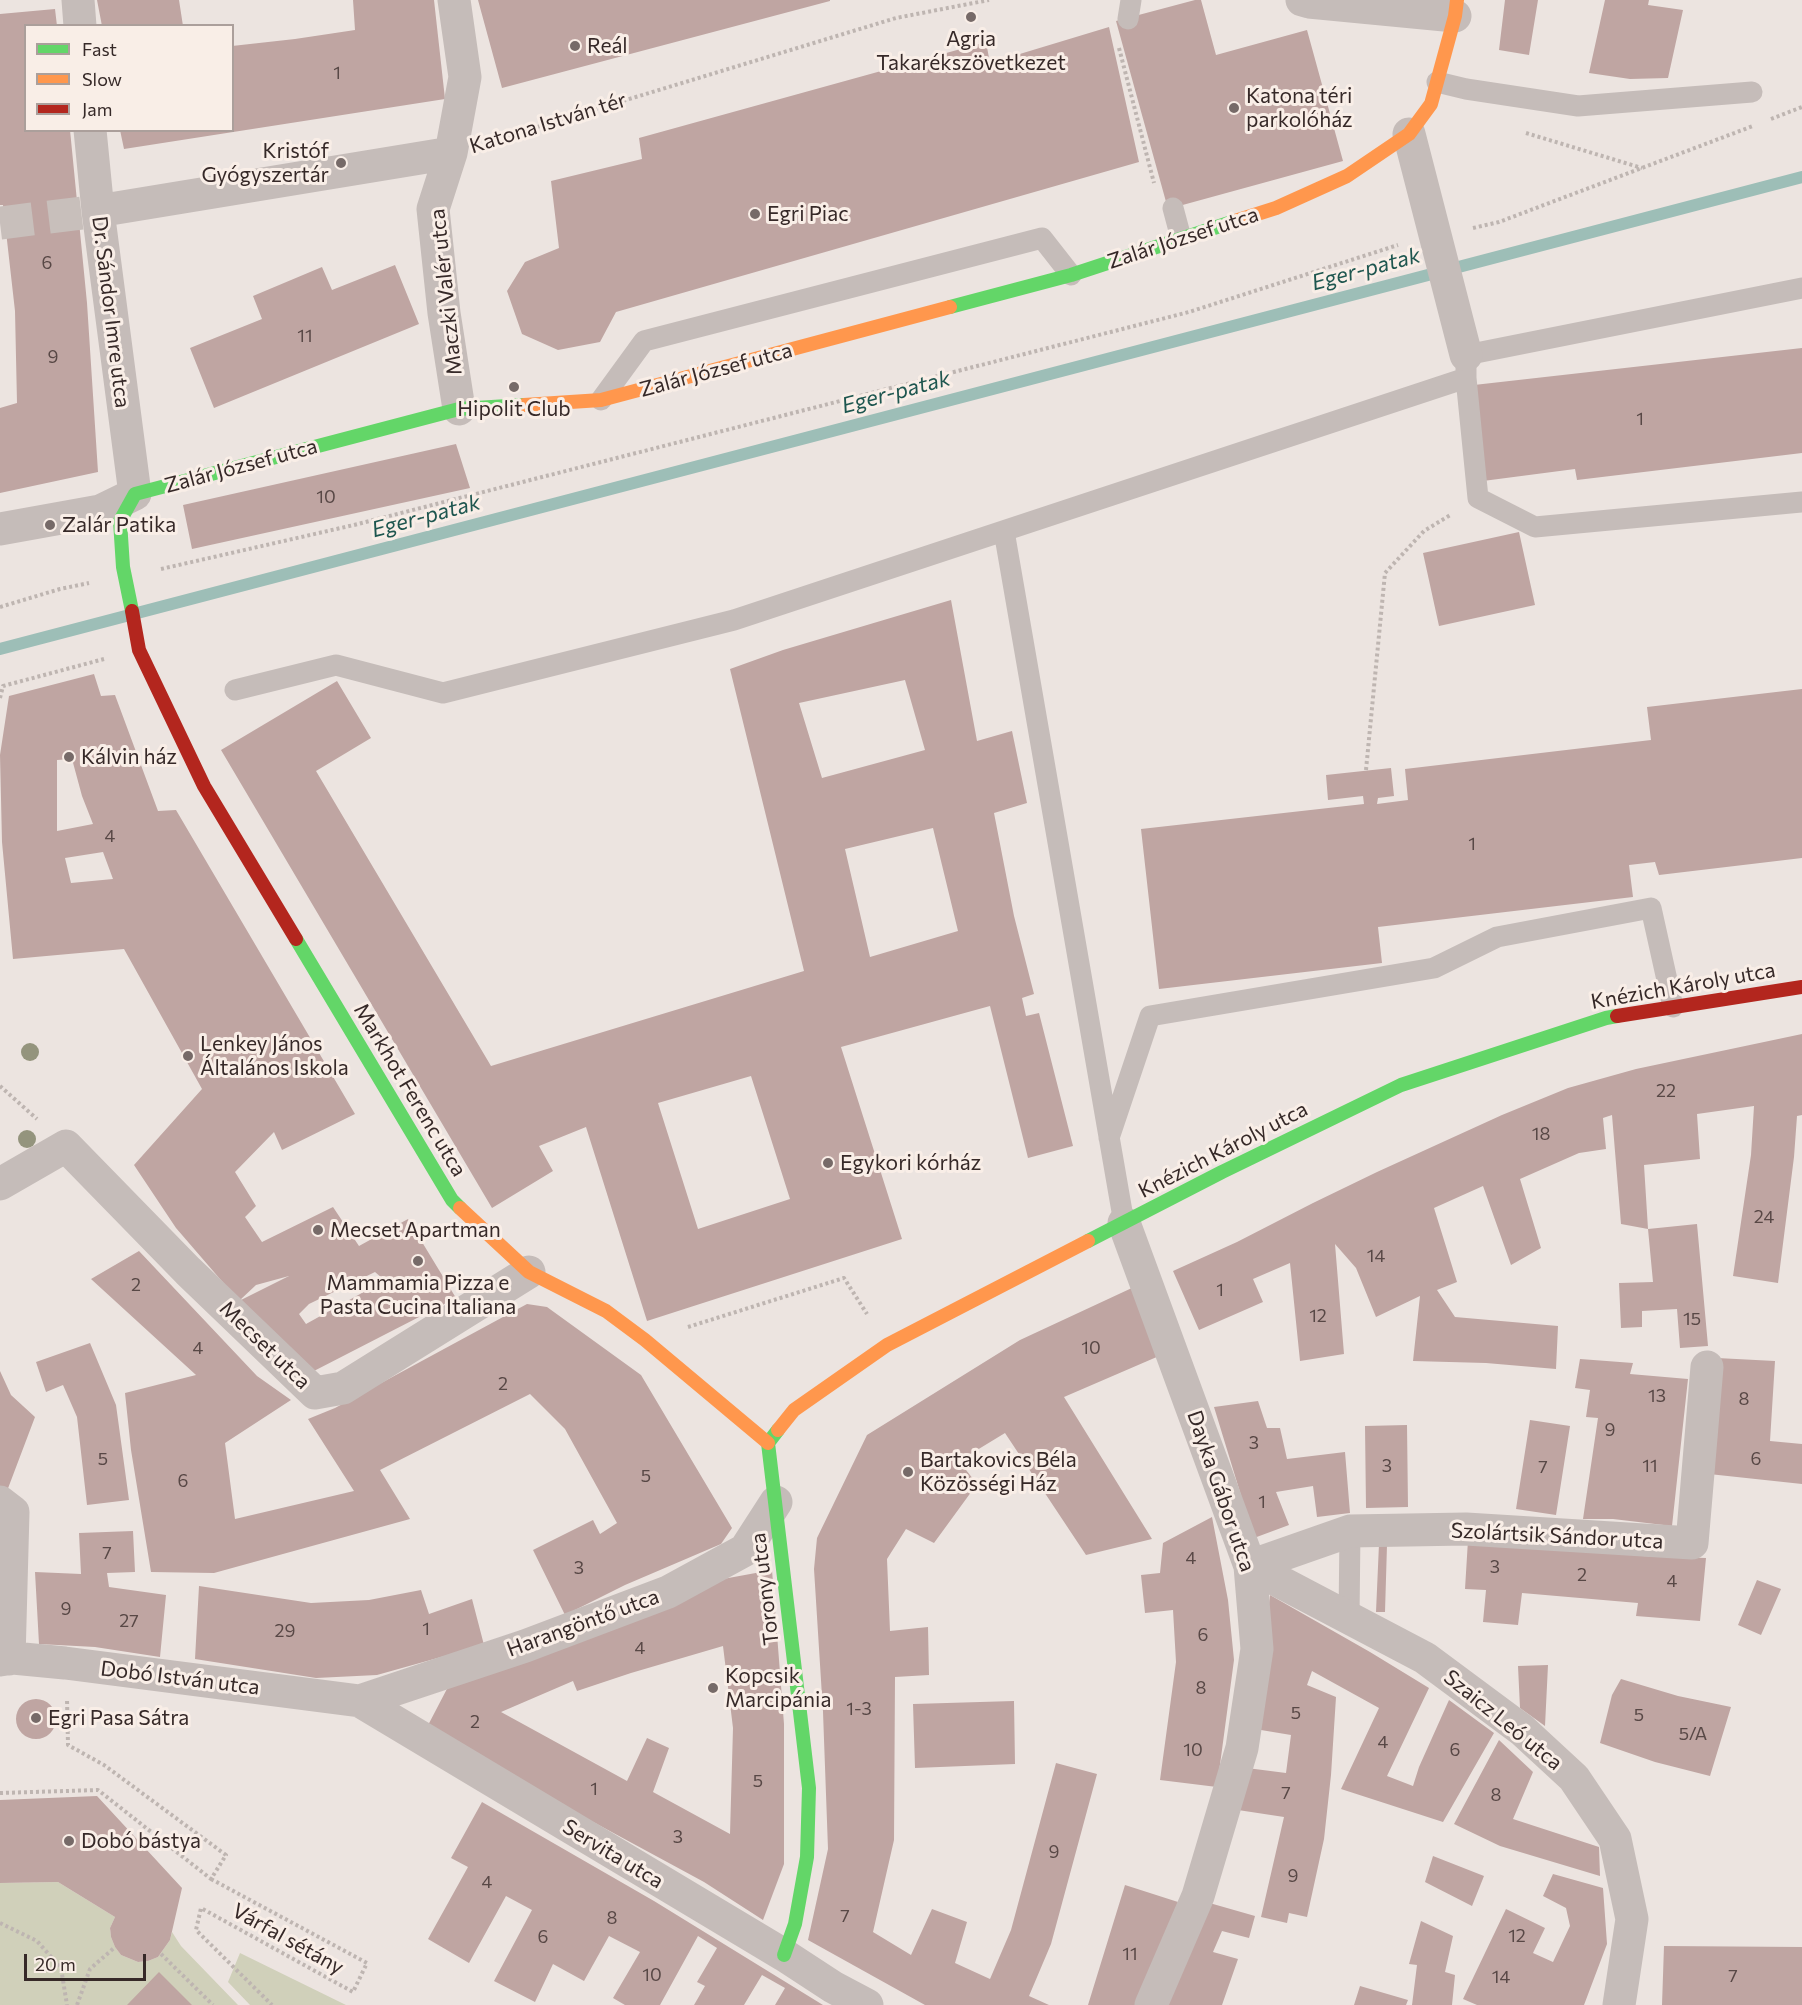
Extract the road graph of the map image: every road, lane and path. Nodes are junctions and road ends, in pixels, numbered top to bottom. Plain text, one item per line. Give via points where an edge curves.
1 (78, 0) edge
2 (454, 0) edge
3 (989, 0) edge
4 (1302, 0) edge
5 (1456, 8) edge
6 (80, 24) edge
7 (1117, 40) dead end
8 (1437, 82) junction
9 (1752, 92) dead end
10 (1802, 107) edge
11 (1770, 119) dead end
12 (1760, 123) dead end
13 (1519, 131) dead end
14 (90, 132) edge
15 (1409, 134) junction
16 (451, 153) junction
17 (1643, 168) junction
18 (1155, 186) dead end
19 (1173, 208) dead end
20 (98, 212) junction
21 (1499, 222) dead end
22 (1181, 238) junction
23 (1388, 248) dead end
24 (1071, 274) junction
25 (1802, 288) edge
26 (1466, 367) junction
27 (602, 400) junction
28 (459, 409) junction
29 (135, 494) junction
30 (1478, 498) junction
31 (1802, 502) edge
32 (0, 529) edge
33 (1004, 531) junction
34 (153, 571) dead end
35 (95, 582) dead end
36 (0, 607) edge
37 (137, 643) junction
38 (235, 690) dead end
39 (0, 698) edge
40 (1366, 770) dead end
41 (1802, 987) edge
42 (1672, 1007) junction
43 (0, 1086) edge
44 (1109, 1138) junction
45 (66, 1146) junction
46 (0, 1184) edge
47 (1124, 1223) junction
48 (529, 1272) junction
49 (645, 1340) junction
50 (886, 1345) junction
51 (1707, 1367) dead end
52 (768, 1443) junction
53 (776, 1502) junction
54 (0, 1503) edge
55 (1350, 1531) junction
56 (1250, 1566) junction
57 (1349, 1618) junction
58 (5, 1659) edge
59 (66, 1663) junction
60 (360, 1701) junction
61 (0, 1793) edge
62 (211, 1879) junction
63 (0, 1923) edge
64 (114, 1947) dead end
65 (161, 1954) dead end
66 (784, 1955) junction
67 (67, 2005) edge
68 (77, 2005) edge
69 (213, 2005) edge
70 (272, 2005) edge
71 (867, 2005) edge
72 (1151, 2005) edge
73 (1619, 2005) edge

1 - 6 street
2 - 16 street, Maczki Valér utca via 465,77
3 - 16 path, Katona István tér via 896,18
4 - 5 street
5 - 8 street, Zalár József utca
7 - 18 path
8 - 9 lane via 1578,106
8 - 15 street, Zalár József utca via 1431,104
10 - 11 path
12 - 17 path
13 - 17 path
14 - 20 street, Dr. Sándor Imre utca
15 - 22 street, Zalár József utca via 1347,176 1276,208
15 - 26 street
16 - 20 street, Katona István tér
16 - 28 street, Maczki Valér utca via 433,209
17 - 21 path
19 - 22 lane
20 - 29 street, Dr. Sándor Imre utca
22 - 24 street, Zalár József utca
23 - 34 path via 1189,312 343,528
24 - 27 street, Zalár József utca
24 - 27 lane via 1042,238 644,341
25 - 26 lane
26 - 30 lane
26 - 33 lane
27 - 28 street, Zalár József utca
28 - 29 street, Zalár József utca
29 - 32 street, Zalár József utca via 100,511
29 - 37 street, Markhot Ferenc utca via 120,521 123,567
30 - 31 lane via 1535,527
30 - 40 path via 1424,531 1385,573
33 - 38 lane via 734,620 442,693 336,665
33 - 44 lane
35 - 36 path
37 - 39 path via 3,686
37 - 48 street, Markhot Ferenc utca via 204,786 452,1200
41 - 42 street, Knézich Károly utca
42 - 44 lane via 1651,908 1497,937 1434,968 1150,1016
42 - 47 street, Knézich Károly utca via 1606,1018 1401,1085
43 - 45 path
44 - 47 lane
45 - 46 street
45 - 48 street, Mecset utca via 315,1393 343,1388
47 - 50 street, Knézich Károly utca
47 - 56 street, Dayka Gábor utca
48 - 49 street, Markhot Ferenc utca via 606,1311
49 - 50 path via 844,1278
49 - 52 street, Markhot Ferenc utca
50 - 52 street, Knézich Károly utca via 794,1410
51 - 55 street, Szolártsik Sándor utca via 1692,1543 1466,1529
52 - 53 street
53 - 60 street, Harangöntő utca via 745,1550 668,1592 525,1646
53 - 66 street, Torony utca via 809,1788 807,1857 795,1924
54 - 58 street via 13,1512
55 - 56 street, Szolártsik Sándor utca
55 - 57 lane
56 - 57 street, Szaicz Leó utca
56 - 72 street, Dayka Gábor utca via 1257,1649 1242,1748 1198,1896
57 - 73 street, Szaicz Leó utca via 1425,1658 1522,1730 1574,1778 1615,1839 1632,1919
58 - 59 street, Dobó István utca
59 - 60 street, Dobó István utca
59 - 62 path via 68,1745 104,1764 226,1855
60 - 66 street, Servita utca
61 - 62 path, Várfal sétány via 98,1790
62 - 70 path, Várfal sétány via 367,1963 353,1992 201,1908 196,1930
63 - 67 path via 37,1941 61,1968
64 - 68 path via 90,1969
65 - 69 path
66 - 71 street, Servita utca

